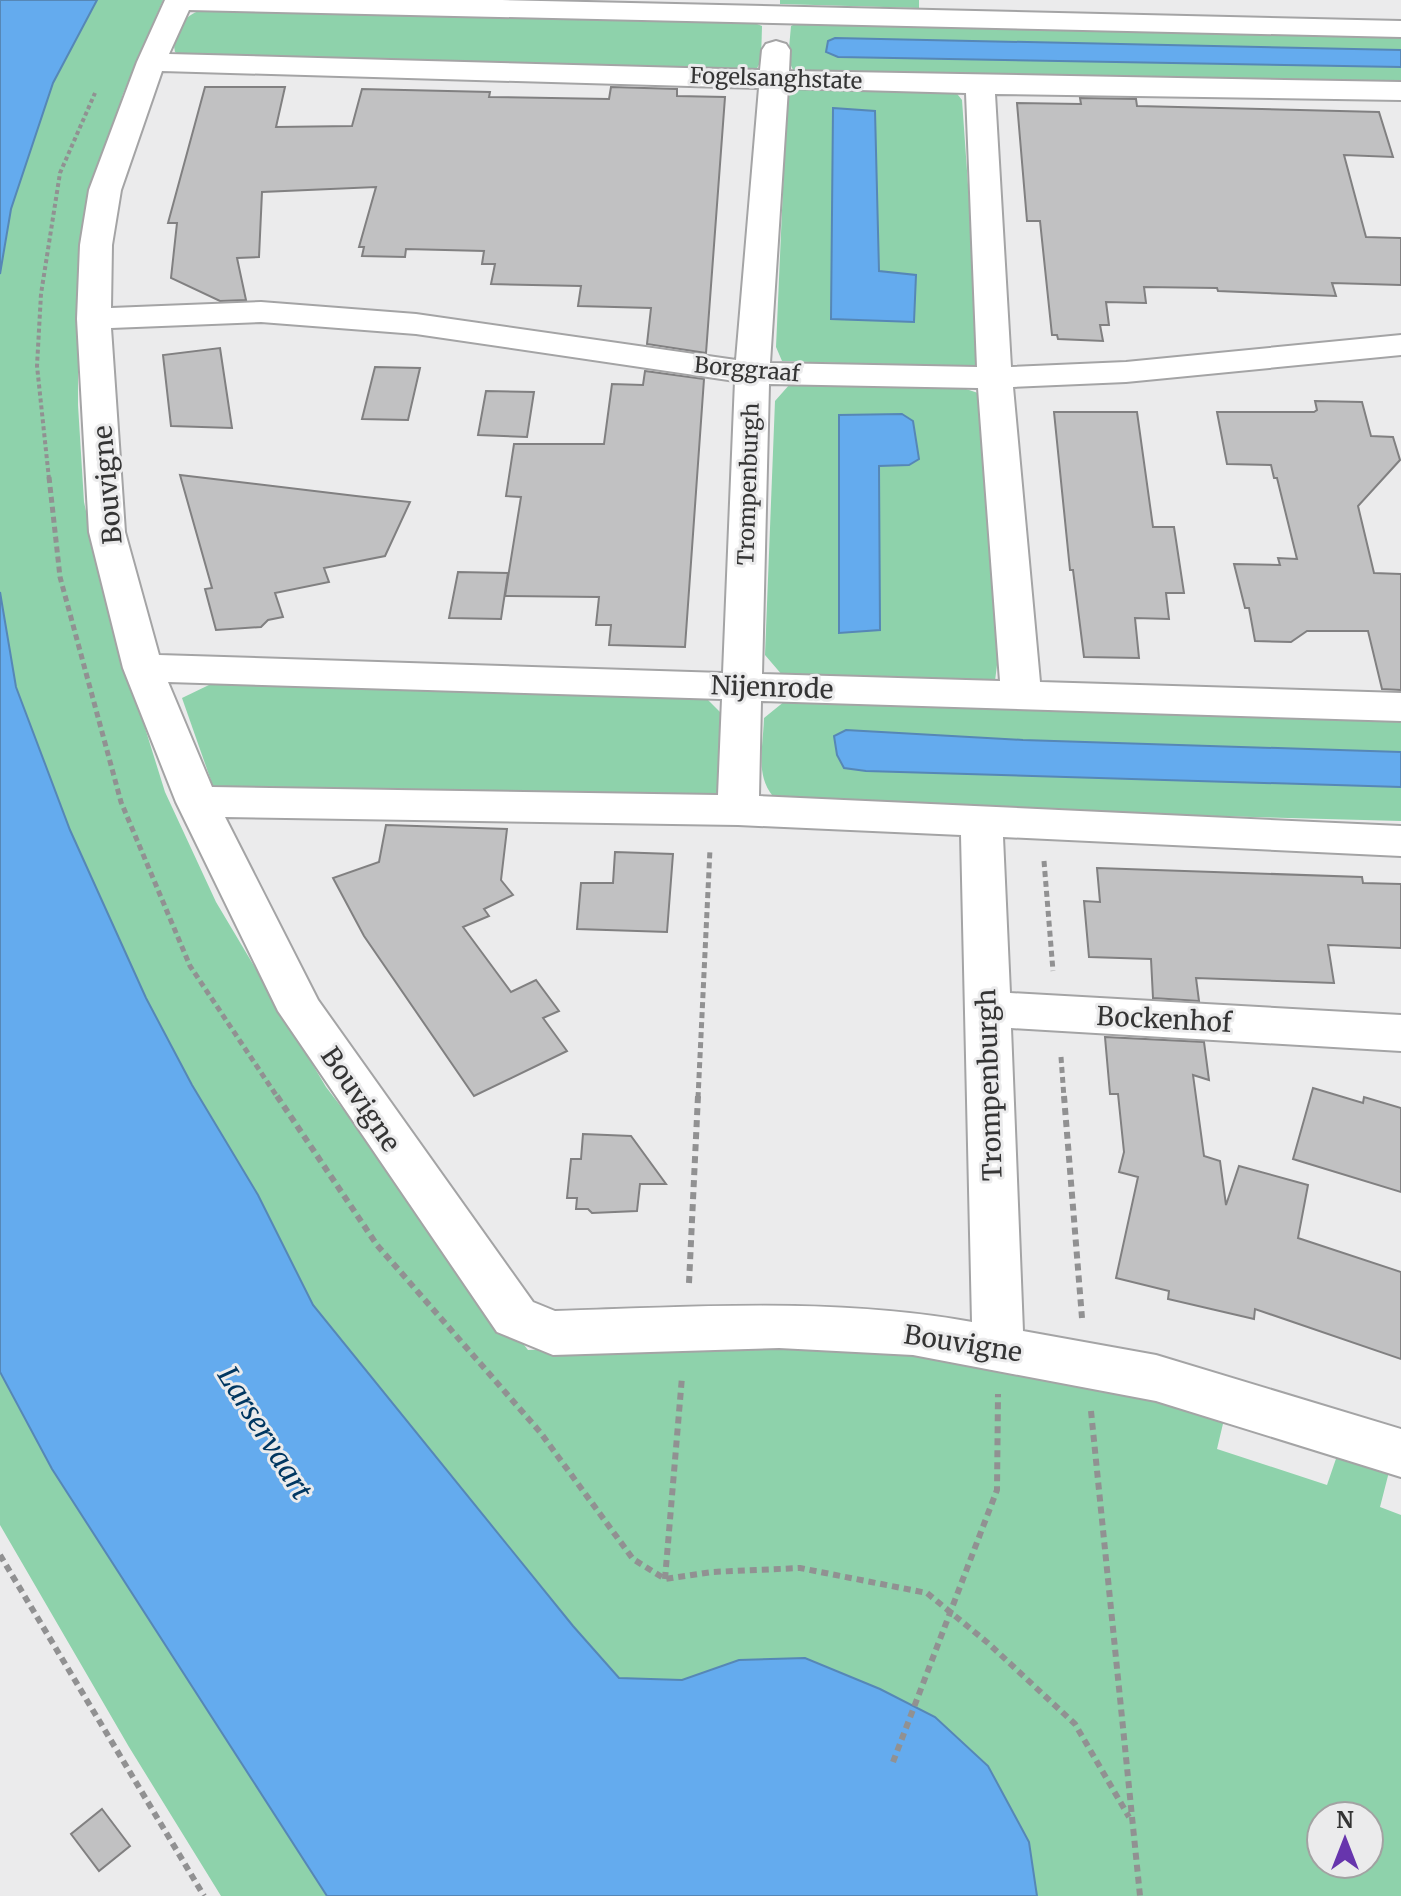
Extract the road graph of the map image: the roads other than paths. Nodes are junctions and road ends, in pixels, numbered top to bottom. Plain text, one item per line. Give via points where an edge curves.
1 (179, 0) edge
2 (935, 10) edge
3 (778, 15) junction
4 (1401, 29) edge
5 (151, 62) junction
6 (774, 77) junction
7 (980, 85) junction
8 (1401, 91) edge
9 (94, 319) junction
10 (1401, 345) edge
11 (752, 373) junction
12 (995, 378) junction
13 (143, 668) junction
14 (740, 686) junction
15 (1021, 695) junction
16 (1401, 707) edge
17 (197, 802) junction
18 (725, 810) junction
19 (982, 823) junction
20 (1401, 841) edge
21 (987, 1009) junction
22 (1341, 1030) junction
23 (1401, 1033) edge
24 (1401, 1053) edge
25 (998, 1348) junction
26 (1401, 1453) edge

1 - 3 street
1 - 5 street, Bouvigne
2 - 3 street
2 - 4 street
3 - 6 street, Trompenburgh
5 - 6 street, Fogelsanghstate
5 - 9 street, Bouvigne via 105,190 96,245
6 - 7 street, Fogelsanghstate
6 - 11 street, Trompenburgh
7 - 8 street, Fogelsanghstate
7 - 12 street
9 - 11 street, Borggraaf via 261,312 416,324
9 - 13 street, Bouvigne via 107,532
10 - 12 street, Borggraaf via 1126,372
11 - 12 street, Borggraaf
11 - 14 street, Trompenburgh
12 - 15 street
13 - 14 street, Nijenrode
13 - 17 street, Bouvigne
14 - 15 street, Nijenrode
14 - 18 street, Trompenburgh
15 - 16 street, Nijenrode
17 - 18 street
17 - 25 street, Bouvigne via 301,1011 515,1317 553,1333 779,1326 913,1333
18 - 19 street
19 - 20 street
19 - 21 street, Trompenburgh
21 - 22 street, Bockenhof
21 - 25 street, Trompenburgh
22 - 23 street, Bockenhof
22 - 24 street, Bockenhof
25 - 26 street, Bouvigne via 1156,1378

